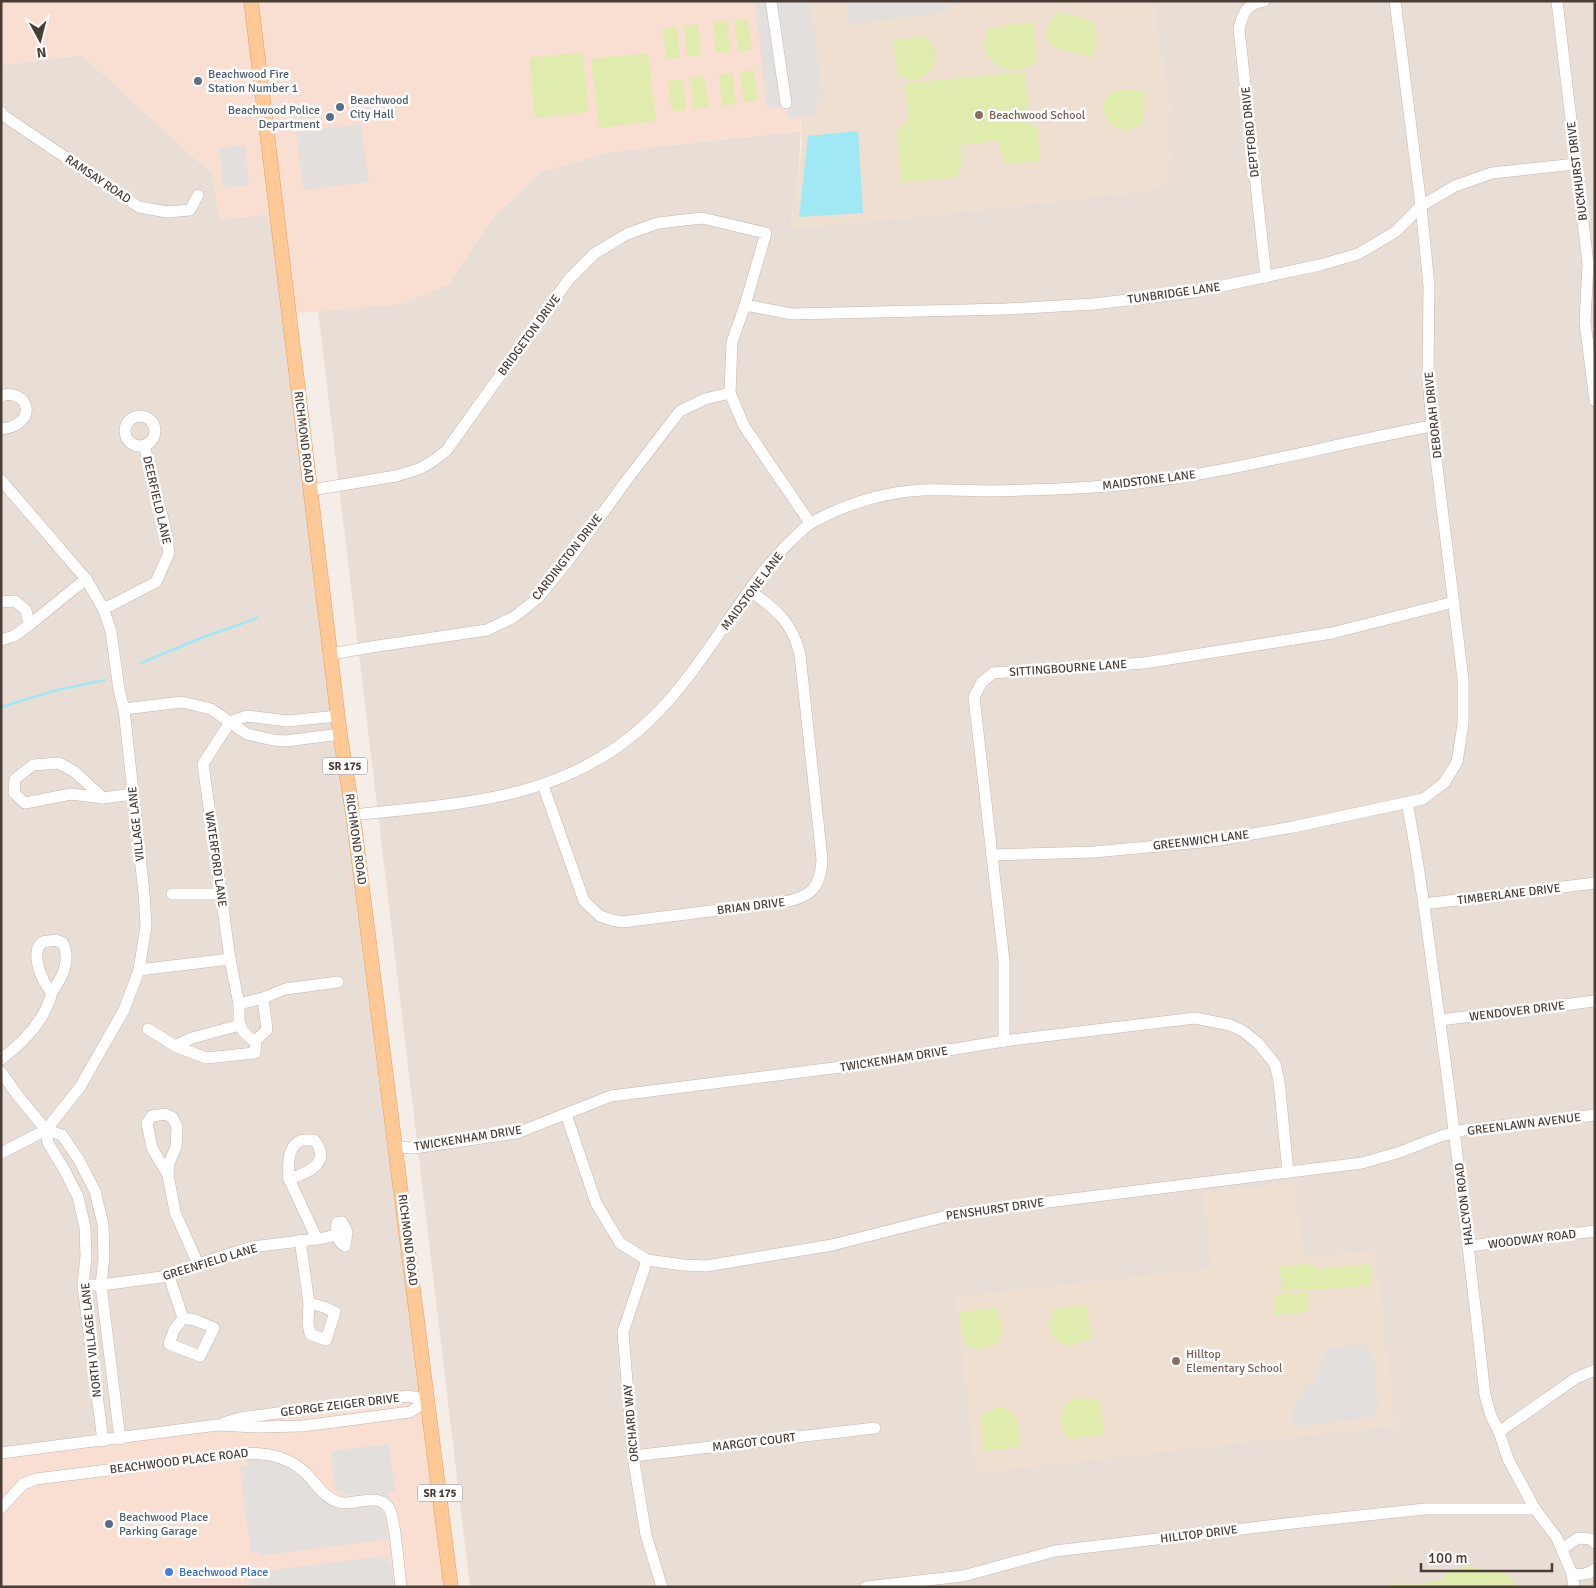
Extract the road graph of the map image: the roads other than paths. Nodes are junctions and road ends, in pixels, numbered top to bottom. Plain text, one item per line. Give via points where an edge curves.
1 (251, 1) edge
2 (771, 1) edge
3 (1264, 1) edge
4 (1395, 1) edge
5 (1557, 1) edge
6 (786, 103) dead end
7 (1, 112) edge
8 (1576, 164) junction
9 (198, 195) dead end
10 (1421, 206) junction
11 (1266, 277) junction
12 (745, 305) junction
13 (730, 393) junction
14 (1, 396) edge
15 (1595, 401) edge
16 (1432, 426) junction
17 (1, 429) edge
18 (144, 445) dead end
19 (1, 480) edge
20 (311, 490) junction
21 (810, 523) junction
22 (86, 578) junction
23 (750, 592) junction
24 (1, 602) edge
25 (1454, 602) junction
26 (103, 608) junction
27 (29, 625) junction
28 (1, 640) edge
29 (331, 654) junction
30 (124, 709) junction
31 (338, 716) junction
32 (230, 722) junction
33 (340, 734) junction
34 (544, 785) junction
35 (133, 794) junction
36 (103, 798) junction
37 (1408, 803) junction
38 (353, 815) junction
39 (992, 855) junction
40 (1595, 883) edge
41 (172, 894) dead end
42 (221, 894) junction
43 (1424, 904) junction
44 (230, 959) junction
45 (139, 970) junction
46 (338, 982) dead end
47 (52, 992) dead end
48 (263, 998) junction
49 (1595, 1001) edge
50 (239, 1004) junction
51 (1440, 1020) junction
52 (240, 1025) junction
53 (148, 1029) dead end
54 (256, 1040) junction
55 (1004, 1041) junction
56 (175, 1046) junction
57 (1, 1059) edge
58 (1, 1072) edge
59 (566, 1114) junction
60 (1595, 1115) edge
61 (46, 1130) junction
62 (1454, 1134) junction
63 (396, 1147) junction
64 (1, 1153) edge
65 (1288, 1172) junction
66 (168, 1175) junction
67 (289, 1179) dead end
68 (1595, 1231) edge
69 (336, 1234) dead end
70 (317, 1239) junction
71 (300, 1240) junction
72 (1469, 1246) junction
73 (648, 1260) junction
74 (198, 1264) junction
75 (169, 1276) junction
76 (83, 1285) junction
77 (101, 1285) junction
78 (309, 1303) dead end
79 (183, 1318) dead end
80 (1595, 1370) edge
81 (428, 1400) junction
82 (875, 1428) dead end
83 (1499, 1432) junction
84 (120, 1439) junction
85 (103, 1441) junction
86 (1, 1453) edge
87 (633, 1456) junction
88 (7, 1497) edge
89 (1, 1508) edge
90 (1535, 1509) junction
91 (1595, 1531) edge
92 (1584, 1538) junction
93 (1595, 1543) edge
94 (1562, 1549) junction
95 (1593, 1572) edge
96 (1572, 1574) junction
97 (401, 1587) edge
98 (451, 1587) edge
99 (662, 1587) edge
100 (866, 1587) edge
101 (1574, 1587) edge

1 - 20 main road, RICHMOND ROAD / SR 175
2 - 6 street
3 - 11 street, DEPTFORD DRIVE via 1256,2 1243,12 1239,29
4 - 10 street, DEBORAH DRIVE
5 - 8 street, BUCKHURST DRIVE
7 - 9 street, RAMSAY ROAD via 140,207 168,212 190,210
8 - 10 street, TUNBRIDGE LANE via 1492,173 1455,186
8 - 15 street, BUCKHURST DRIVE via 1588,264 1585,322
10 - 11 street, TUNBRIDGE LANE via 1395,232 1358,254
10 - 16 street, DEBORAH DRIVE via 1429,286 1428,376
11 - 12 street, TUNBRIDGE LANE via 1174,294 1094,304 1006,309 792,314
12 - 13 street via 732,342
12 - 20 street, BRIDGETON DRIVE via 766,233 702,218 658,223 627,234 594,254 569,278 446,451 433,462 396,476
13 - 21 street via 744,426
13 - 29 street, CARDINGTON DRIVE via 705,399 680,411 568,561 538,598 514,617 487,630
14 - 17 street via 19,396 26,409 20,423
16 - 21 street, MAIDSTONE LANE via 1248,466 1128,484 1046,489 921,490 883,495
16 - 25 street, DEBORAH DRIVE
18 - 26 street, DEERFIELD LANE via 170,554 156,582
19 - 22 street, VILLAGE LANE
20 - 29 main road, RICHMOND ROAD / SR 175
21 - 23 street, MAIDSTONE LANE via 779,552
22 - 26 street, VILLAGE LANE
22 - 27 street
23 - 34 street, MAIDSTONE LANE via 689,677 652,718 613,750
23 - 34 street, BRIAN DRIVE via 785,620 800,655 822,859 822,872 813,890 784,902 622,922 600,916 584,902
24 - 27 street via 14,601 26,610
25 - 37 street, DEBORAH DRIVE via 1464,698 1460,749 1457,762 1444,783 1423,799
25 - 39 street, SITTINGBOURNE LANE via 1332,632 1144,663 993,673 982,682 974,697
26 - 30 street, VILLAGE LANE via 112,631
27 - 28 street via 14,636
29 - 31 main road, RICHMOND ROAD / SR 175
30 - 32 street via 182,702 212,709
30 - 35 street, VILLAGE LANE
31 - 32 street via 287,721 247,716
31 - 33 main road, RICHMOND ROAD / SR 175
32 - 33 street via 247,734 280,741
32 - 42 street, WATERFORD LANE via 203,764
33 - 38 main road, RICHMOND ROAD / SR 175
34 - 38 street, MAIDSTONE LANE via 482,799
35 - 36 street
35 - 45 street, VILLAGE LANE via 146,926
36 - 36 street via 75,772 59,763 32,765 15,779 14,793 26,802 71,794
37 - 39 street, GREENWICH LANE via 1212,841 1094,852
37 - 43 street, HALCYON ROAD
38 - 63 main road, RICHMOND ROAD / SR 175
39 - 55 street, SITTINGBOURNE LANE via 1004,961
40 - 43 street, TIMBERLANE DRIVE
41 - 42 street
42 - 44 street, WATERFORD LANE
43 - 51 street, HALCYON ROAD
44 - 45 street
44 - 50 street, WATERFORD LANE
45 - 61 street, VILLAGE LANE via 124,1010 104,1046 80,1087
46 - 48 street via 285,989
47 - 57 street via 41,1019 22,1044
48 - 50 street
48 - 54 street via 267,1030
49 - 51 street, WENDOVER DRIVE
50 - 52 street, WATERFORD LANE
51 - 62 street, HALCYON ROAD
52 - 54 street via 251,1039
52 - 56 street
53 - 56 street
54 - 56 street via 255,1053 206,1058
55 - 59 street, TWICKENHAM DRIVE via 849,1066 612,1096
55 - 65 street, TWICKENHAM DRIVE via 1195,1018 1230,1025 1258,1043 1275,1064
58 - 61 street
59 - 63 street, TWICKENHAM DRIVE via 517,1133 414,1148
59 - 73 street, PENSHURST DRIVE via 596,1203 620,1242
60 - 62 street, GREENLAWN AVENUE via 1464,1130
61 - 64 street, VILLAGE LANE
61 - 76 street, NORTH VILLAGE LANE via 48,1143 78,1197 85,1227
61 - 77 street, NORTH VILLAGE LANE via 62,1135 95,1191 103,1224
62 - 65 street, PENSHURST DRIVE via 1362,1163
62 - 72 street, HALCYON ROAD
63 - 81 main road, RICHMOND ROAD / SR 175
65 - 73 street, PENSHURST DRIVE via 958,1212 832,1244 706,1266
66 - 66 street via 152,1148 147,1123 152,1116 165,1114 172,1117 177,1126 176,1147
66 - 74 street via 175,1212
67 - 70 street
68 - 72 street, WOODWAY ROAD
69 - 70 street, GREENFIELD LANE
70 - 71 street, GREENFIELD LANE
71 - 74 street, GREENFIELD LANE via 252,1247
71 - 78 street
72 - 83 street, HALCYON ROAD via 1485,1395
73 - 87 street, ORCHARD WAY via 623,1332
74 - 75 street, GREENFIELD LANE
75 - 77 street, GREENFIELD LANE
75 - 79 street
76 - 77 street, GREENFIELD LANE
76 - 85 street, NORTH VILLAGE LANE
77 - 84 street, NORTH VILLAGE LANE
80 - 83 street via 1576,1378
81 - 84 street, GEORGE ZEIGER DRIVE via 410,1412 336,1422 302,1426 217,1425
81 - 98 main road, RICHMOND ROAD / SR 175
82 - 87 street, MARGOT COURT
83 - 90 street, HALCYON ROAD via 1508,1458
84 - 85 street, GEORGE ZEIGER DRIVE
85 - 86 street, GEORGE ZEIGER DRIVE
87 - 99 street, ORCHARD WAY via 646,1534
88 - 89 street, BEACHWOOD PLACE ROAD
88 - 97 street, BEACHWOOD PLACE ROAD via 36,1479 244,1453 278,1456 301,1468 323,1494 334,1501 378,1500 386,1505 392,1516
90 - 94 street, HALCYON ROAD
90 - 100 street, HILLTOP DRIVE via 1426,1509 1054,1551 963,1576
91 - 92 street
92 - 93 street
92 - 94 street via 1578,1538
94 - 96 street, HALCYON ROAD
95 - 96 street
96 - 101 street, HALCYON ROAD

